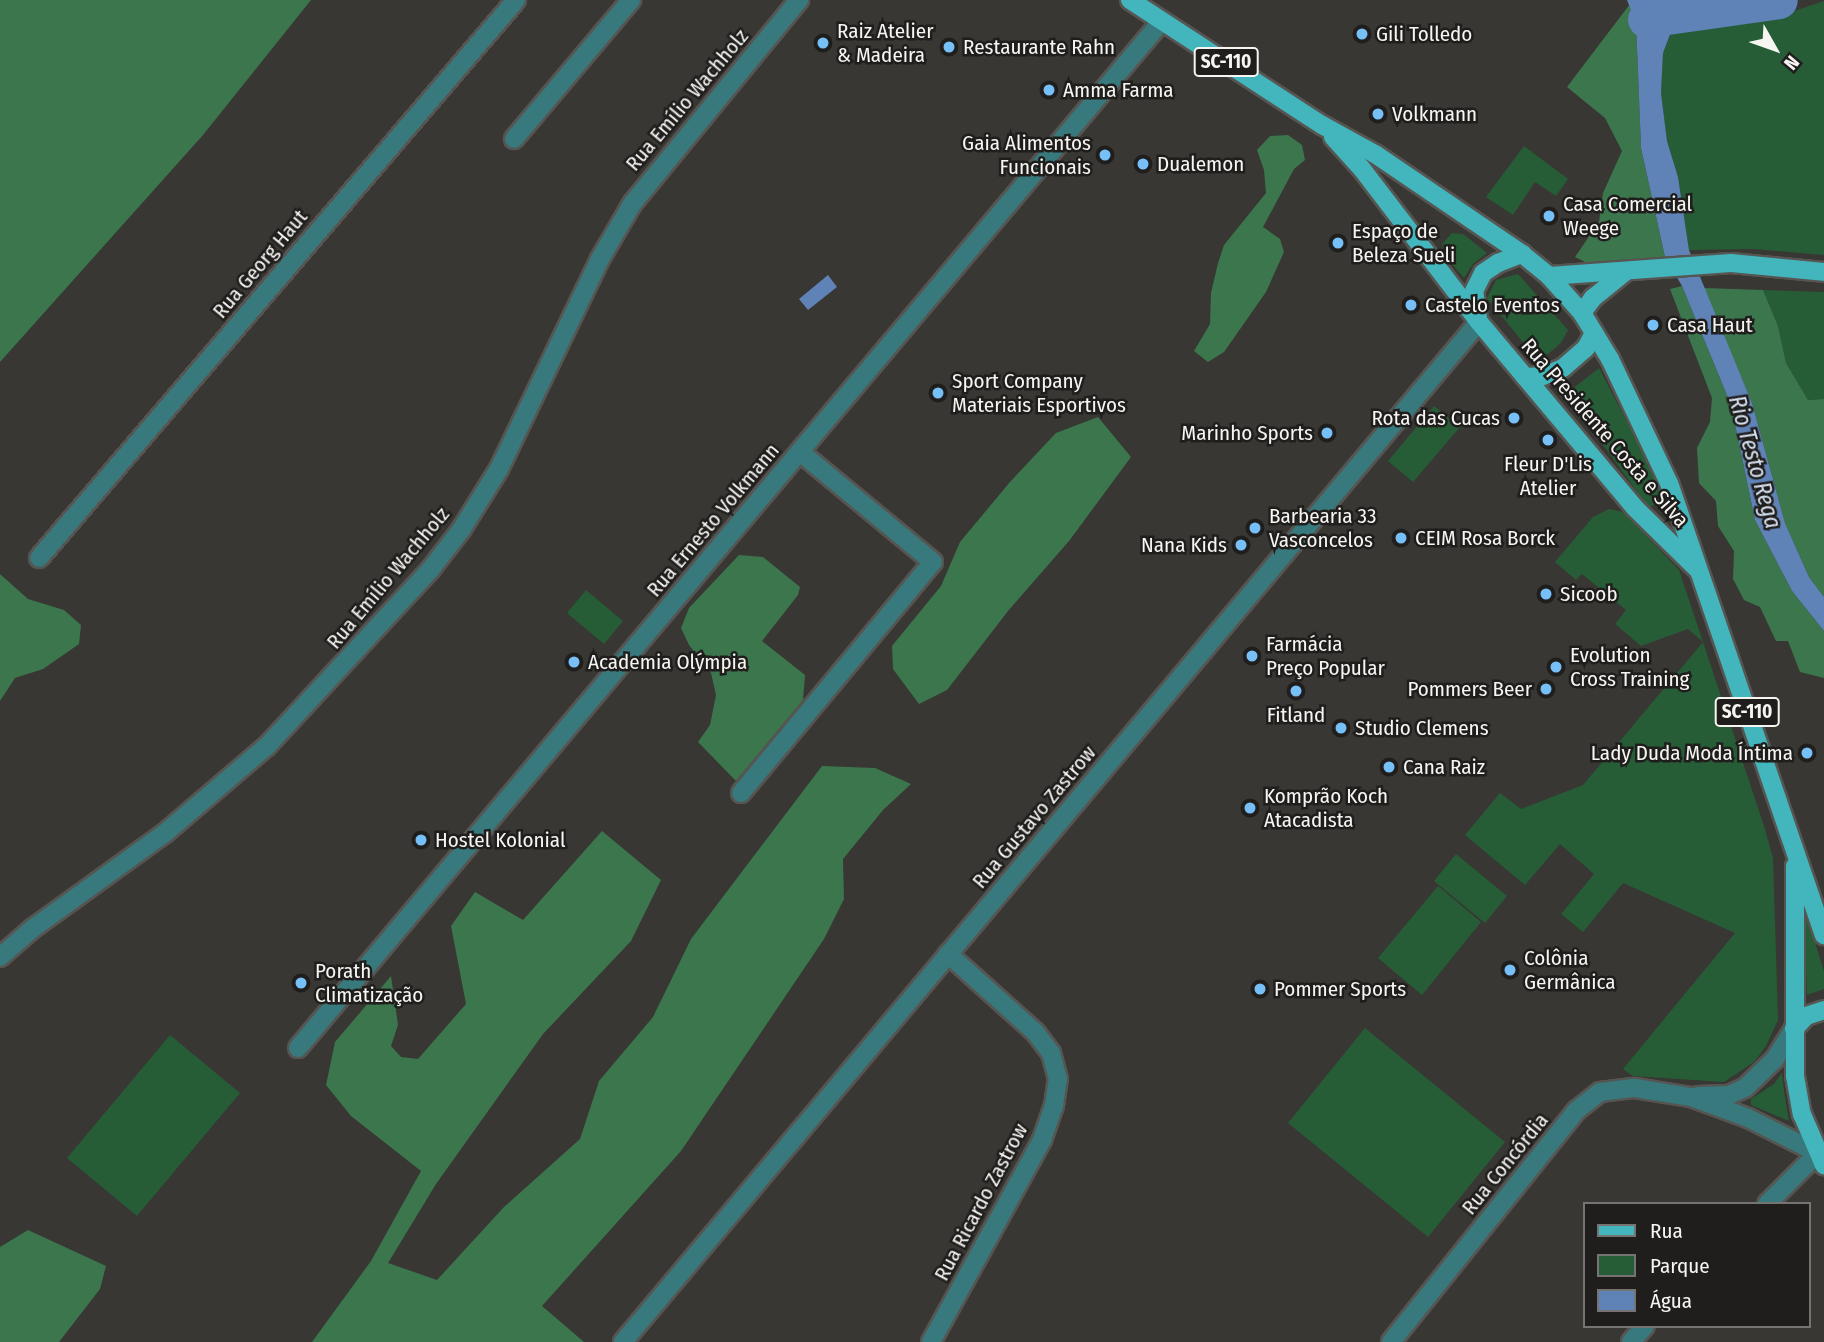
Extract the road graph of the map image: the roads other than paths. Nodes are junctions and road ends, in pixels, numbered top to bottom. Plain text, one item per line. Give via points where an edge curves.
1 (516, 0) edge
2 (631, 0) edge
3 (799, 0) edge
4 (1130, 0) edge
5 (1162, 21) junction
6 (1322, 125) junction
7 (514, 139) dead end
8 (1522, 254) junction
9 (1625, 272) junction
10 (1824, 272) edge
11 (1549, 276) junction
12 (1582, 313) junction
13 (1479, 322) junction
14 (1594, 333) junction
15 (1525, 377) junction
16 (800, 452) junction
17 (39, 558) dead end
18 (1700, 572) junction
19 (741, 793) dead end
20 (1795, 852) junction
21 (1824, 935) edge
22 (948, 954) junction
23 (0, 957) edge
24 (1824, 1010) edge
25 (1794, 1029) junction
26 (299, 1048) dead end
27 (1691, 1097) junction
28 (1822, 1157) edge
29 (1770, 1202) edge
30 (1643, 1328) edge
31 (623, 1342) edge
32 (931, 1342) edge
33 (1391, 1342) edge
34 (1631, 1342) edge

1 - 17 street, Rua Georg Haut
2 - 7 street
3 - 23 street, Rua Emílio Wachholz via 632,204 600,259 499,470 429,570 267,746 165,833
4 - 5 main road, Rua Presidente Costa e Silva / SC-110
5 - 6 main road, Rua Presidente Costa e Silva / SC-110
5 - 16 street, Rua Ernesto Volkmann
6 - 8 main road, Rua Presidente Costa e Silva / SC-110 via 1375,155
6 - 13 main road, Rua Presidente Costa e Silva / SC-110 via 1362,169
8 - 11 main road, Rua Presidente Costa e Silva / SC-110
8 - 13 main road via 1483,273 1474,291
9 - 10 main road via 1731,263
9 - 11 main road
9 - 12 main road
11 - 12 main road, Rua Presidente Costa e Silva / SC-110
12 - 14 main road, Rua Presidente Costa e Silva / SC-110
13 - 15 main road, Rua Presidente Costa e Silva / SC-110
13 - 22 street, Rua Gustavo Zastrow
14 - 15 main road via 1586,348 1563,368
14 - 18 main road, Rua Presidente Costa e Silva / SC-110 via 1669,483
15 - 18 main road, Rua Presidente Costa e Silva / SC-110 via 1634,507
16 - 19 street via 933,562
16 - 26 street, Rua Ernesto Volkmann
18 - 20 main road, Rua Presidente Costa e Silva / SC-110
20 - 21 main road, Rua Presidente Costa e Silva / SC-110
20 - 25 main road, Rua Presidente Costa e Silva / SC-110
22 - 31 street, Rua Gustavo Zastrow
22 - 32 street, Rua Ricardo Zastrow via 1035,1032 1051,1053 1058,1079 1042,1140
24 - 25 main road via 1807,1016
25 - 27 street, Rua Concórdia via 1775,1059 1745,1088 1729,1095
25 - 28 main road, Rua Presidente Costa e Silva / SC-110 via 1797,1096
27 - 28 street, Rua Concórdia via 1782,1134
27 - 33 street, Rua Concórdia via 1618,1088 1587,1099
28 - 29 street
30 - 34 street

